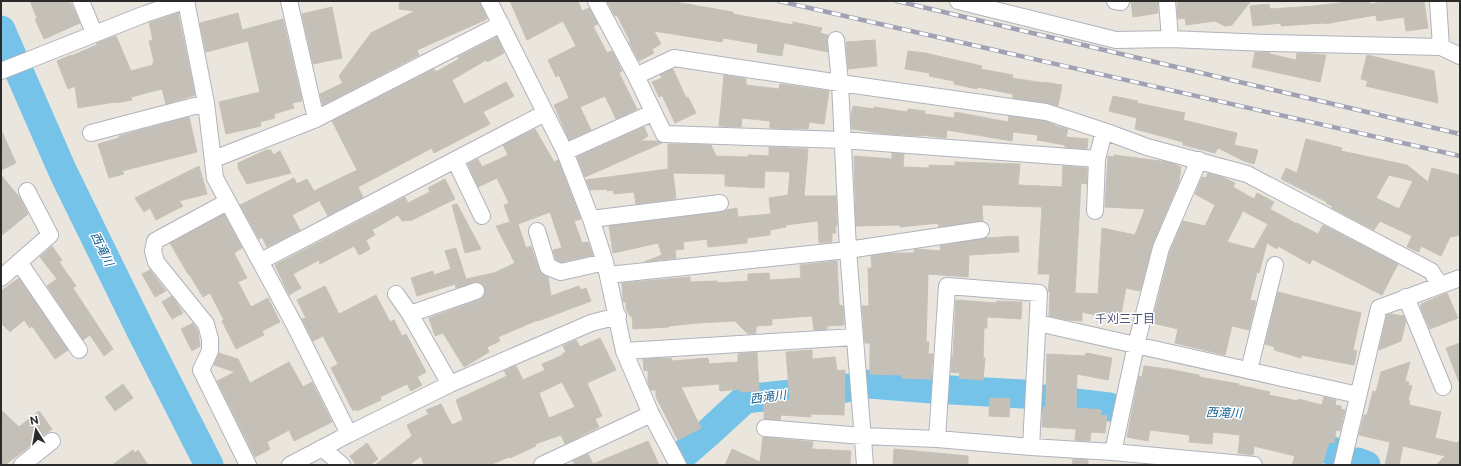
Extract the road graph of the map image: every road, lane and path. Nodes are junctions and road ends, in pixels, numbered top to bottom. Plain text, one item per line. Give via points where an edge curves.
1 (81, 1) edge
2 (186, 1) edge
3 (289, 1) edge
4 (489, 1) edge
5 (596, 1) edge
6 (958, 1) edge
7 (1115, 1) edge
8 (1121, 1) edge
9 (1167, 1) edge
10 (1438, 1) edge
11 (501, 24) junction
12 (94, 33) junction
13 (1170, 39) junction
14 (836, 40) dead end
15 (1441, 47) junction
16 (1460, 56) edge
17 (1, 71) edge
18 (636, 76) junction
19 (840, 83) junction
20 (206, 103) junction
21 (545, 113) junction
22 (652, 113) junction
23 (316, 119) junction
24 (1104, 131) junction
25 (91, 133) dead end
26 (842, 140) junction
27 (565, 152) junction
28 (214, 159) junction
29 (1097, 159) junction
30 (456, 160) junction
31 (1199, 160) junction
32 (27, 191) dead end
33 (227, 202) junction
34 (720, 203) dead end
35 (1095, 211) dead end
36 (482, 216) dead end
37 (591, 219) junction
38 (981, 230) dead end
39 (537, 231) dead end
40 (848, 250) junction
41 (261, 261) junction
42 (19, 262) junction
43 (1275, 265) dead end
44 (607, 269) junction
45 (1, 278) edge
46 (1460, 278) edge
47 (1440, 284) junction
48 (476, 291) dead end
49 (396, 294) dead end
50 (1406, 297) junction
51 (410, 314) junction
52 (618, 316) junction
53 (1038, 323) junction
54 (855, 337) junction
55 (1136, 345) junction
56 (79, 350) dead end
57 (624, 351) junction
58 (1249, 370) junction
59 (450, 384) junction
60 (1443, 387) dead end
61 (1358, 395) junction
62 (651, 414) junction
63 (765, 428) dead end
64 (348, 434) junction
65 (863, 436) junction
66 (937, 439) junction
67 (52, 441) dead end
68 (1031, 447) junction
69 (322, 448) junction
70 (1113, 452) junction
71 (22, 465) edge
72 (248, 465) edge
73 (290, 465) edge
74 (342, 465) edge
75 (542, 465) edge
76 (678, 465) edge
77 (865, 465) edge
78 (1253, 465) edge
79 (1342, 465) edge

1 - 12 street
2 - 12 street
2 - 20 street
3 - 23 street
4 - 11 street
5 - 18 street
6 - 13 street via 1116,40
7 - 8 street
9 - 13 street
10 - 15 street
11 - 21 street
11 - 23 street
12 - 17 street
13 - 15 street
14 - 19 street
15 - 16 street
18 - 19 street via 674,58
18 - 22 street
19 - 24 street via 1046,112
19 - 26 street
20 - 25 street
20 - 28 street
21 - 27 street
21 - 30 street
22 - 26 street via 664,134
22 - 27 street
23 - 28 street
24 - 29 street
24 - 31 street via 1147,147
26 - 29 street
26 - 40 street
27 - 37 street
28 - 33 street via 216,178
29 - 35 street
30 - 36 street
30 - 41 street
31 - 47 street via 1247,174 1431,270
31 - 55 street via 1161,248
32 - 42 street via 50,235
33 - 41 street
33 - 72 street via 155,241 153,251 156,262 206,324 210,350 201,370
34 - 37 street
37 - 44 street
38 - 40 street
39 - 44 street via 548,267 561,272
40 - 44 street
40 - 54 street
41 - 64 street
42 - 45 street
42 - 56 street
43 - 58 street
44 - 52 street
46 - 47 street
47 - 50 street
48 - 51 street
49 - 51 street
50 - 60 street
50 - 61 street via 1379,308
51 - 59 street
52 - 57 street
52 - 59 street via 591,323
53 - 55 street
53 - 66 street via 1039,293 947,286
53 - 68 street
54 - 57 street
54 - 65 street
55 - 58 street
55 - 70 street
57 - 62 street
58 - 61 street
59 - 64 street
61 - 79 street
62 - 75 street
62 - 76 street
63 - 65 street
64 - 69 street
65 - 66 street
65 - 77 street
66 - 68 street
67 - 71 street
68 - 70 street
69 - 73 street
69 - 74 street
70 - 78 street

